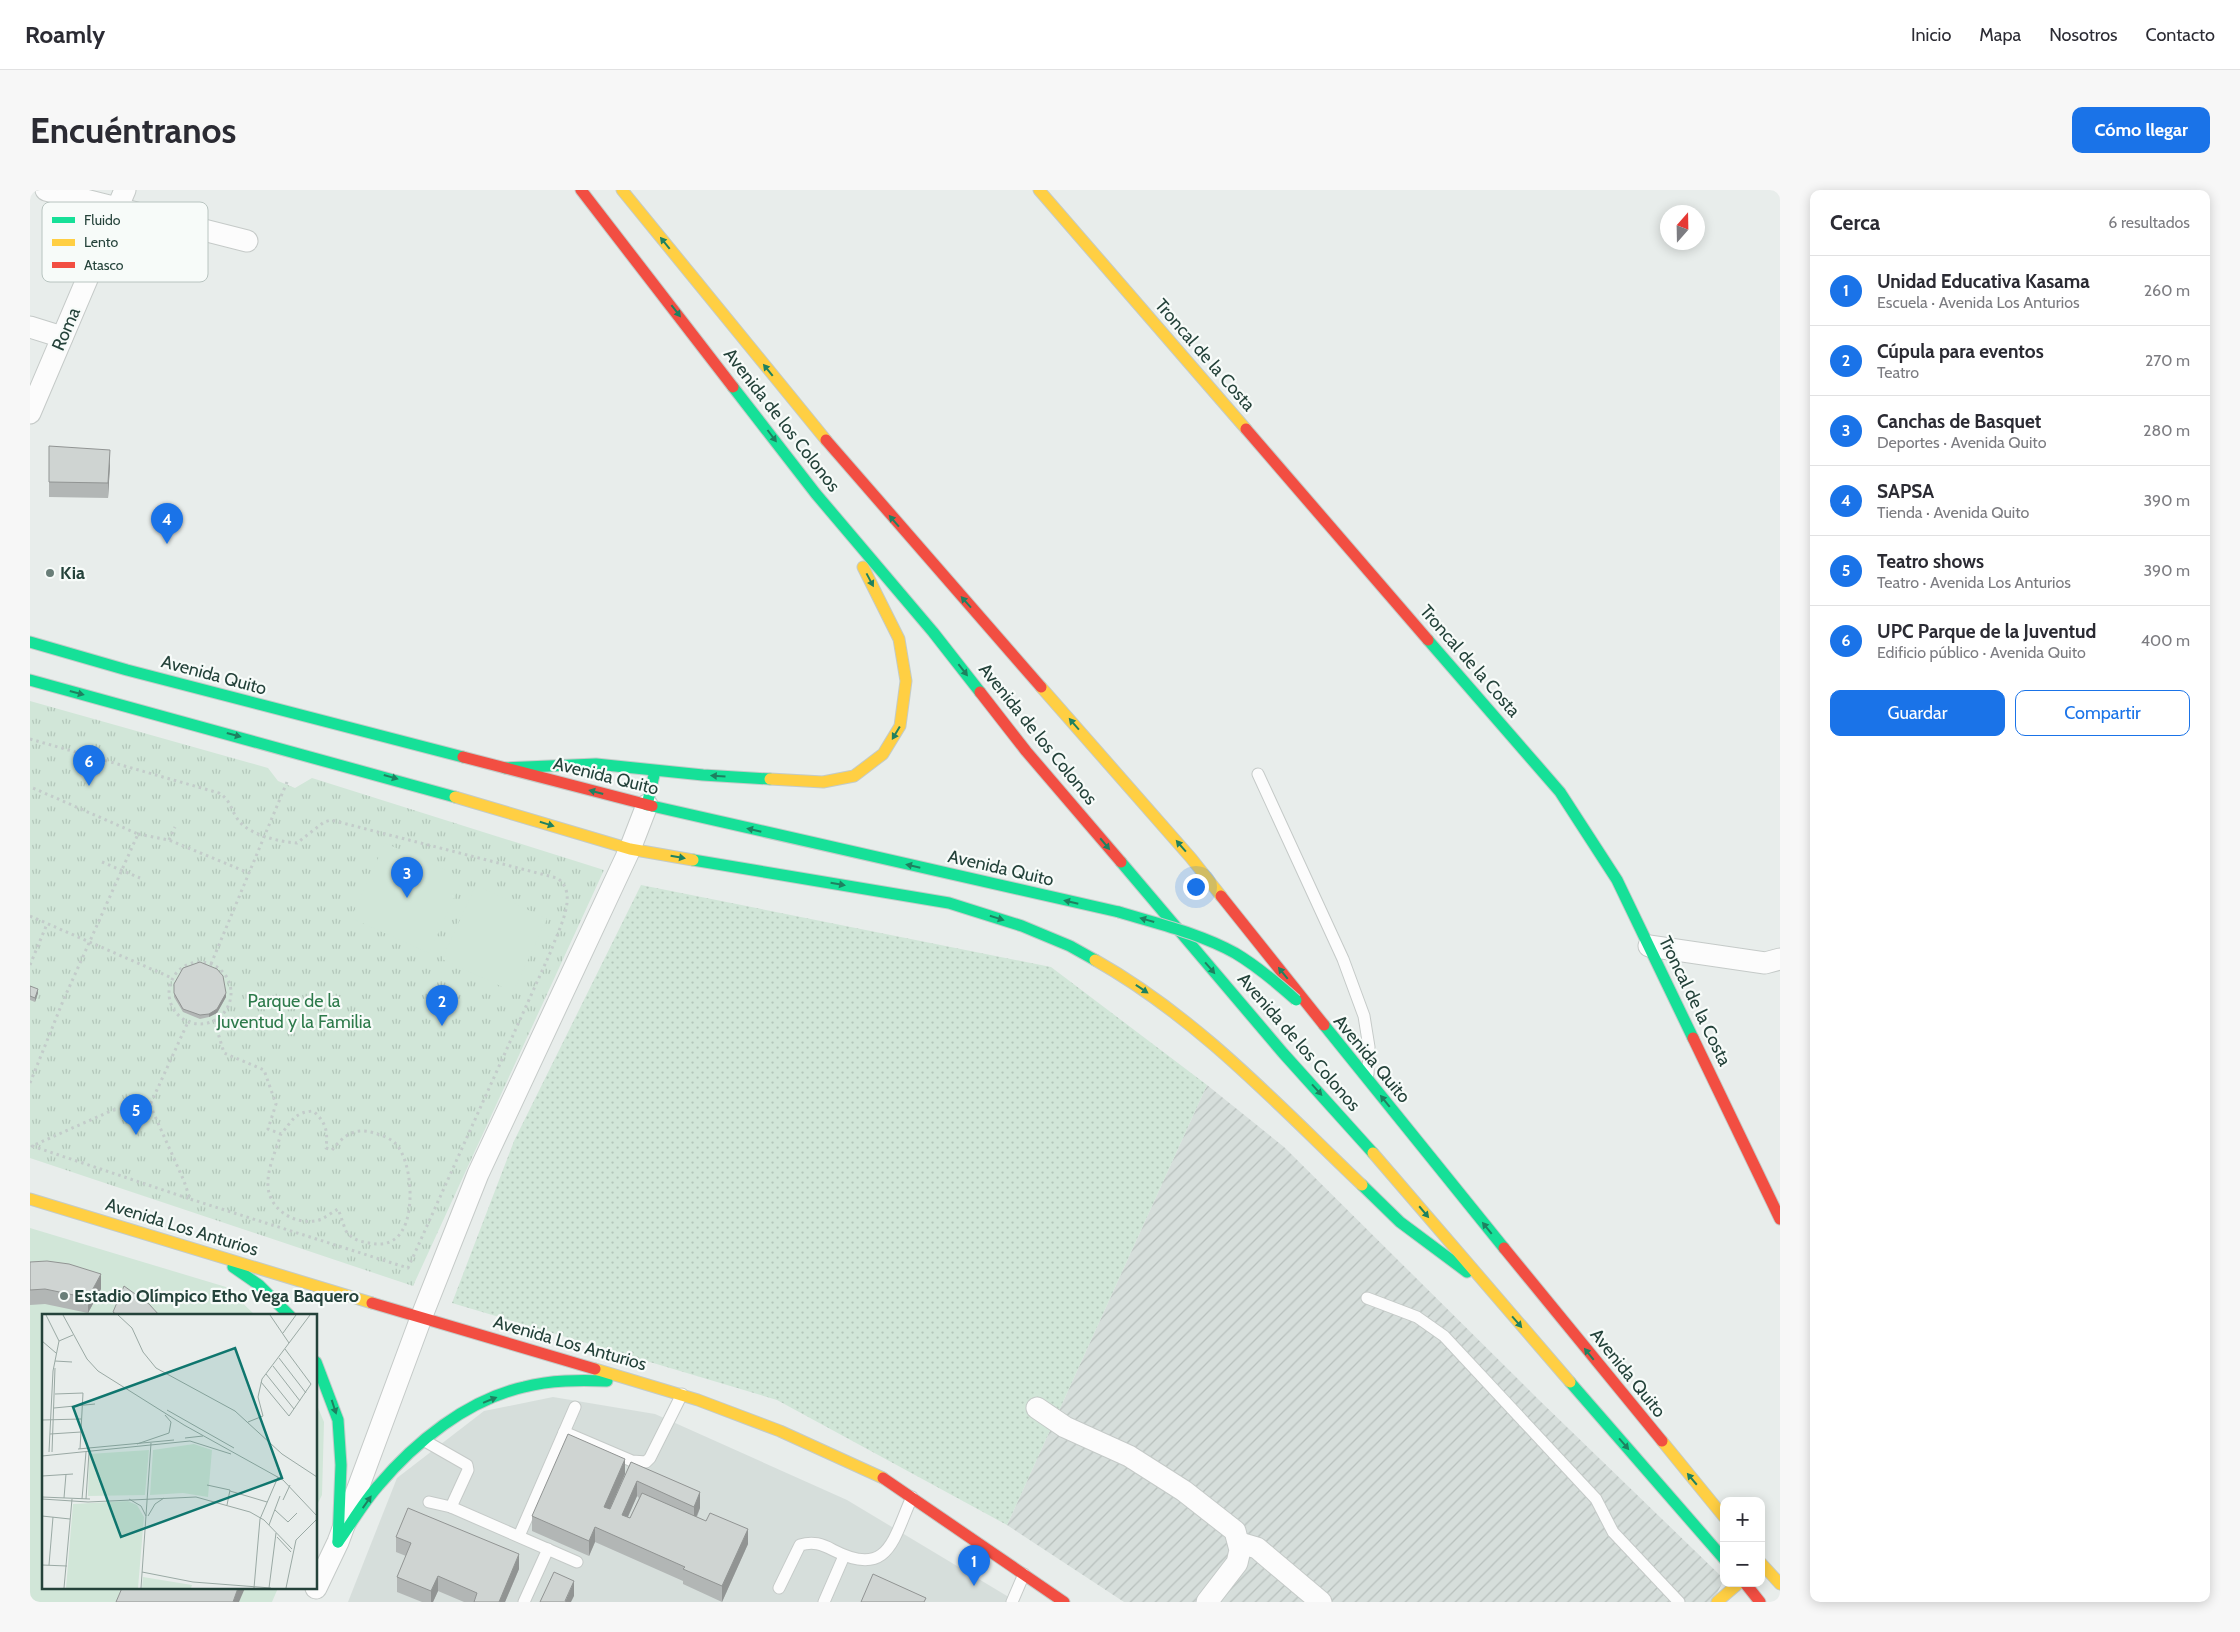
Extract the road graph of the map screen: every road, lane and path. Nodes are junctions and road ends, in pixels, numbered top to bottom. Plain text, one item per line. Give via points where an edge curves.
1 (46, 190) edge
2 (581, 190) edge
3 (622, 190) edge
4 (1039, 190) edge
5 (120, 199) edge
6 (208, 228) edge
7 (246, 241) dead end
8 (85, 282) edge
9 (30, 327) edge
10 (62, 336) junction
11 (30, 413) edge
12 (816, 494) junction
13 (30, 642) edge
14 (30, 680) edge
15 (30, 738) edge
16 (505, 768) junction
17 (655, 771) junction
18 (1258, 774) dead end
19 (287, 782) dead end
20 (32, 788) dead end
21 (647, 806) junction
22 (175, 827) dead end
23 (138, 834) junction
24 (264, 835) junction
25 (169, 840) junction
26 (630, 849) junction
27 (102, 862) dead end
28 (121, 870) junction
29 (249, 873) junction
30 (140, 878) dead end
31 (30, 916) edge
32 (47, 924) junction
33 (89, 942) junction
34 (1649, 946) junction
35 (1780, 959) edge
36 (211, 964) junction
37 (30, 965) edge
38 (172, 978) junction
39 (222, 1016) junction
40 (188, 1022) junction
41 (1357, 1066) junction
42 (1368, 1081) junction
43 (30, 1083) edge
44 (150, 1105) junction
45 (281, 1134) junction
46 (31, 1146) edge
47 (30, 1199) edge
48 (190, 1199) junction
49 (1780, 1218) edge
50 (213, 1254) junction
51 (1485, 1285) junction
52 (1367, 1298) dead end
53 (288, 1314) edge
54 (421, 1318) junction
55 (318, 1367) edge
56 (644, 1382) junction
57 (682, 1394) junction
58 (575, 1407) dead end
59 (1037, 1408) dead end
60 (564, 1432) junction
61 (423, 1440) junction
62 (912, 1497) junction
63 (429, 1502) dead end
64 (451, 1508) junction
65 (1720, 1512) edge
66 (519, 1536) junction
67 (338, 1542) junction
68 (1240, 1543) junction
69 (548, 1549) junction
70 (1720, 1554) edge
71 (844, 1556) junction
72 (577, 1562) dead end
73 (1765, 1568) edge
74 (1024, 1574) junction
75 (318, 1584) edge
76 (1780, 1584) edge
77 (1735, 1587) edge
78 (1748, 1587) edge
79 (779, 1588) dead end
80 (315, 1590) edge
81 (1720, 1601) edge
82 (309, 1602) edge
83 (524, 1602) edge
84 (824, 1602) edge
85 (1012, 1602) edge
86 (1064, 1602) edge
87 (1208, 1602) edge
88 (1321, 1602) edge
89 (1680, 1602) edge
90 (1760, 1602) edge

1 - 5 street
2 -> 12 main road, Avenida de los Colonos
41 -> 3 main road, Avenida de los Colonos via 1191,858 852,472
4 - 34 main road, Troncal de la Costa via 1560,792 1617,880
6 - 7 street
8 - 10 street, Roma
9 - 10 street
10 - 11 street, Roma
12 -> 17 main road via 870,578 899,639 906,681 900,726 883,754 854,776 822,782
12 -> 51 main road, Avenida de los Colonos via 933,632 1026,751
13 - 16 main road, Avenida Quito
14 -> 26 main road via 387,776
15 - 24 path via 219,793 227,798 246,828
16 - 17 main road via 596,764
21 -> 16 main road, Avenida Quito
17 - 21 main road
18 - 42 lane via 1343,959 1364,1016 1369,1047
19 - 24 path
20 - 23 path
21 - 26 street
41 -> 21 main road, Avenida Quito, bridge via 1296,1000 1264,973 1227,948 1196,935 1119,912
22 - 25 path
23 - 25 path
23 - 28 path
24 - 29 path
24 - 48 path via 296,844 331,820 557,878 569,891 566,907 540,977 408,1268
25 - 29 path
26 -> 51 main road via 948,903 1022,926 1070,946 1165,1005 1229,1057 1400,1222
26 - 54 street via 478,1174
27 - 28 path
28 - 30 path
28 - 33 path
29 - 36 path
31 - 32 path
32 - 33 path
32 - 37 path
33 - 38 path
33 - 43 path
34 - 35 street via 1765,963
34 - 49 main road, Troncal de la Costa
36 - 38 path via 186,964
36 - 39 path via 224,972 230,983 232,996
38 - 40 path via 168,989 169,1001 174,1011
39 - 40 path via 204,1025
39 - 45 path via 218,1033 224,1053 264,1070 276,1104 268,1129
40 - 44 path
41 - 42 main road, Avenida Quito
65 -> 42 main road, Avenida Quito
44 - 46 path via 113,1110
44 - 48 path
45 - 45 path via 294,1117 313,1111 326,1128 326,1148 332,1150 351,1132 364,1130 395,1143 409,1174 407,1217 402,1231 382,1246 361,1242 347,1231 338,1209 321,1219 306,1222 289,1217 275,1206 268,1187 271,1164
46 - 48 path
47 - 50 main road, Avenida Los Anturios
50 - 53 main road via 258,1285
50 - 54 main road, Avenida Los Anturios
51 -> 70 main road
52 - 89 lane via 1417,1317 1444,1336 1596,1499 1613,1532
54 - 56 main road, Avenida Los Anturios
54 - 67 street
55 -> 67 main road via 338,1420 341,1465
56 - 57 main road, Avenida Los Anturios
61 -> 56 main road via 470,1407 522,1387 581,1380
57 - 60 lane via 646,1462 632,1461
57 - 62 main road, Avenida Los Anturios via 780,1432 891,1482
58 - 60 lane
59 - 68 street via 1065,1427 1129,1456 1184,1492 1235,1531
60 - 66 lane
61 - 64 lane via 467,1465 468,1470
67 -> 61 main road via 382,1481
62 - 71 lane via 892,1542 882,1555 867,1561
62 - 74 main road, Avenida Los Anturios
63 - 64 lane
64 - 66 lane
66 - 69 lane
67 - 75 street
68 - 87 street via 1237,1563
68 - 88 street via 1257,1548
69 - 72 lane
69 - 83 lane
71 - 79 lane via 821,1544 800,1545
71 - 84 lane
73 - 76 main road
74 - 85 lane
74 - 86 main road, Avenida Los Anturios
77 - 81 main road
78 - 90 main road
80 - 82 street

